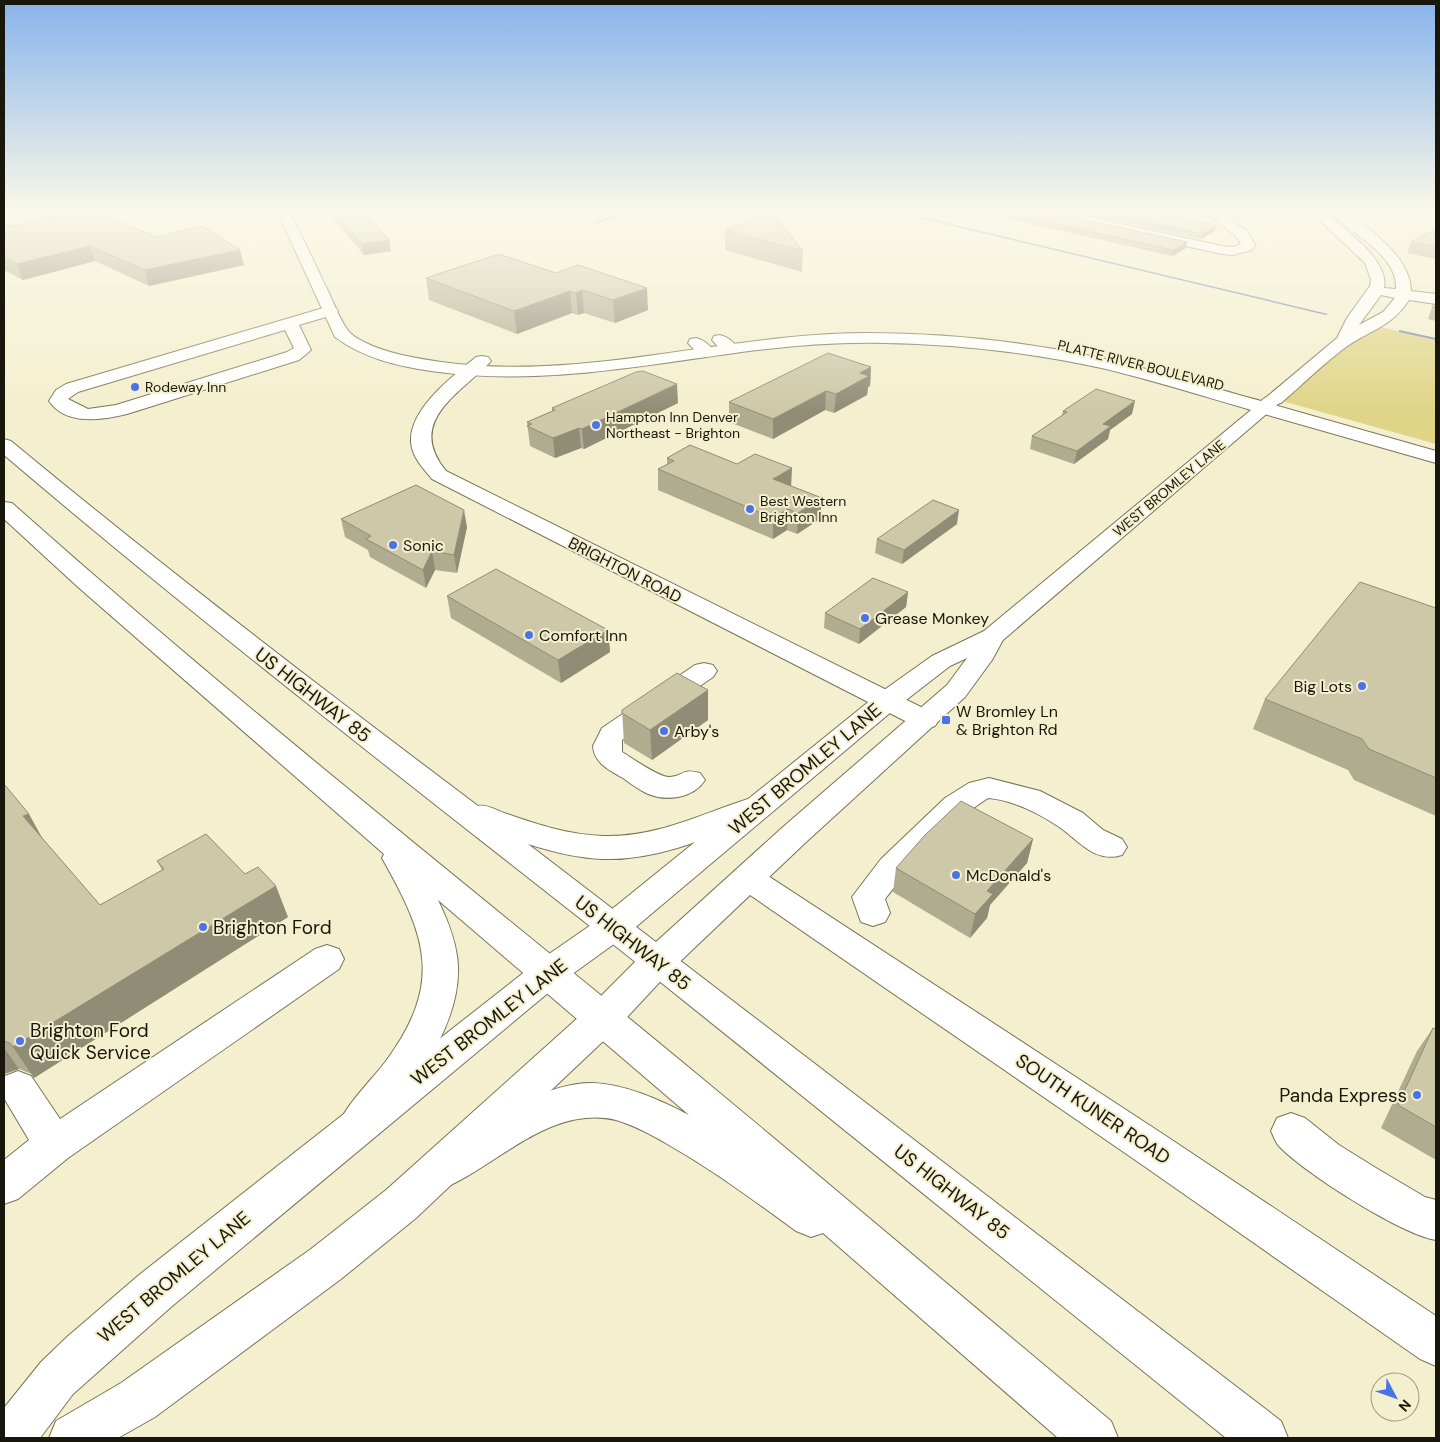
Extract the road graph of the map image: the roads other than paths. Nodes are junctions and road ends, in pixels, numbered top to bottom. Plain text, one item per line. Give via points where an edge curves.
1 (314, 276) edge
2 (1378, 276) edge
3 (1401, 276) edge
4 (1378, 291) junction
5 (1403, 294) junction
6 (1436, 299) edge
7 (332, 314) junction
8 (290, 323) junction
9 (1345, 339) junction
10 (212, 346) junction
11 (475, 366) junction
12 (248, 370) junction
13 (1270, 403) junction
14 (1436, 444) edge
15 (4, 445) edge
16 (1436, 457) edge
17 (4, 508) edge
18 (993, 636) junction
19 (704, 671) dead end
20 (887, 701) junction
21 (925, 720) junction
22 (690, 780) dead end
23 (761, 805) junction
24 (455, 806) junction
25 (379, 833) junction
26 (1101, 843) dead end
27 (748, 878) junction
28 (873, 913) dead end
29 (613, 927) junction
30 (327, 959) dead end
31 (658, 961) junction
32 (548, 973) junction
33 (603, 1018) junction
34 (18, 1088) dead end
35 (358, 1125) junction
36 (1291, 1131) dead end
37 (54, 1144) junction
38 (437, 1172) junction
39 (4, 1184) edge
40 (1436, 1220) edge
41 (948, 1313) junction
42 (1436, 1343) edge
43 (10, 1438) edge
44 (73, 1438) edge
45 (1094, 1438) edge
46 (1264, 1438) edge

1 - 7 main road
2 - 4 main road
3 - 5 main road
4 - 5 main road
4 - 9 main road, WEST BROMLEY LANE via 1355,318
5 - 6 main road
5 - 9 main road, WEST BROMLEY LANE via 1394,311
7 - 8 main road
7 - 11 main road via 375,335
7 - 11 main road via 341,334 357,346 401,361
8 - 10 main road
8 - 12 main road via 303,350
9 - 13 main road, WEST BROMLEY LANE
10 - 12 main road
10 - 12 main road via 72,388 58,401 71,411 94,415
11 - 13 main road, PLATTE RIVER BOULEVARD via 549,372 592,369 764,334 894,328 1025,339 1112,355
11 - 20 main road, BRIGHTON ROAD via 437,401 424,421 422,449 430,467 439,475
13 - 14 main road, PLATTE RIVER BOULEVARD
13 - 16 main road, PLATTE RIVER BOULEVARD
13 - 18 main road, WEST BROMLEY LANE
15 - 24 main road, US HIGHWAY 85 via 112,535
17 - 25 main road
18 - 20 main road, WEST BROMLEY LANE via 941,661
18 - 21 main road, WEST BROMLEY LANE via 970,675
19 - 22 main road via 612,734 606,744 610,758 657,786 676,788
20 - 21 main road, BRIGHTON ROAD
20 - 23 main road, WEST BROMLEY LANE
21 - 27 main road, WEST BROMLEY LANE
23 - 24 main road via 660,841 602,848 539,836
23 - 29 main road, WEST BROMLEY LANE
24 - 29 main road, US HIGHWAY 85
25 - 32 main road
25 - 35 main road via 399,860 423,903 434,930 441,966 434,1005 424,1031 397,1077
26 - 28 main road via 1081,827 1029,798 989,788 971,794 956,805 892,867 868,897
27 - 31 main road, WEST BROMLEY LANE
27 - 42 main road, SOUTH KUNER ROAD
29 - 31 main road, US HIGHWAY 85
29 - 32 main road, WEST BROMLEY LANE
30 - 37 main road
31 - 33 main road, WEST BROMLEY LANE
31 - 46 main road, US HIGHWAY 85
32 - 33 main road
32 - 35 main road, WEST BROMLEY LANE
33 - 38 main road, WEST BROMLEY LANE
33 - 41 main road
34 - 37 main road
35 - 43 main road, WEST BROMLEY LANE via 83,1353 57,1378
36 - 40 main road via 1333,1165 1415,1213
37 - 39 main road
38 - 41 main road via 548,1110 592,1100 608,1102 645,1113 708,1148
38 - 44 main road, WEST BROMLEY LANE via 318,1270 138,1400
41 - 45 main road

